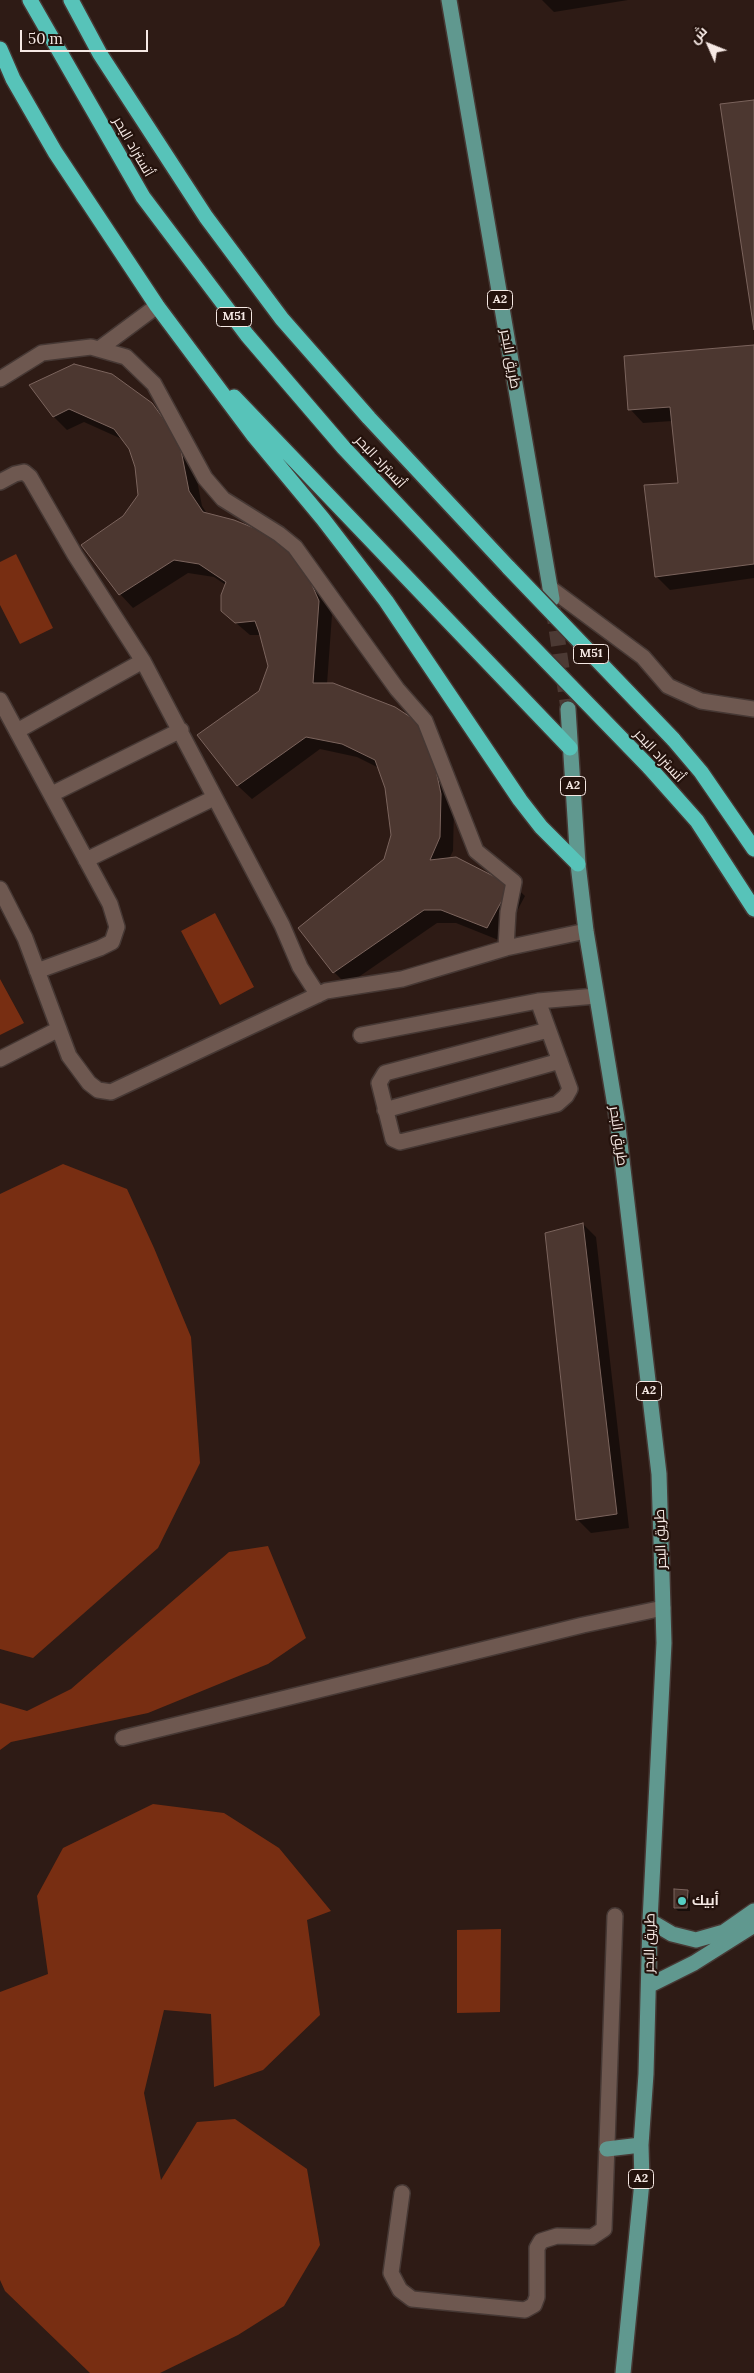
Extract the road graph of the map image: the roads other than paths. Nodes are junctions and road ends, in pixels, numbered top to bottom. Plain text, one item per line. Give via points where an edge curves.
1 (30, 0) edge
2 (71, 0) edge
3 (449, 0) edge
4 (0, 49) edge
5 (158, 306) junction
6 (99, 349) junction
7 (188, 349) junction
8 (0, 379) edge
9 (0, 482) edge
10 (551, 594) joint
11 (143, 661) junction
12 (0, 700) edge
13 (568, 709) tunnel mouth
14 (754, 709) edge
15 (181, 730) junction
16 (17, 731) junction
17 (570, 748) junction
18 (52, 794) junction
19 (214, 798) junction
20 (754, 849) edge
21 (86, 860) junction
22 (578, 864) junction
23 (0, 889) edge
24 (754, 909) edge
25 (586, 931) junction
26 (506, 948) junction
27 (37, 970) junction
28 (318, 995) junction
29 (596, 996) junction
30 (538, 1001) junction
31 (59, 1029) junction
32 (548, 1030) junction
33 (362, 1035) dead end
34 (0, 1059) edge
35 (560, 1061) junction
36 (385, 1110) junction
37 (663, 1608) junction
38 (123, 1738) dead end
39 (754, 1911) edge
40 (615, 1916) dead end
41 (650, 1921) junction
42 (754, 1925) edge
43 (650, 1985) junction
44 (641, 2145) junction
45 (607, 2149) junction
46 (402, 2193) dead end
47 (623, 2373) edge

1 - 24 highway, أتستراد البحر / M51, bridge via 143,197 242,327 343,447 697,821
2 - 20 highway, أتستراد البحر / M51, bridge via 100,54 201,210 282,320 369,418 673,740 707,780
3 - 10 main road, طريق البحر / A2
4 - 5 highway via 13,79 55,152
5 - 6 lane
5 - 7 highway
6 - 8 lane via 91,347 42,353
6 - 26 lane via 126,357 154,384 205,478 222,499 295,547 391,682 425,721 476,851 514,882
7 - 17 highway
7 - 22 highway via 386,601 520,800
9 - 11 lane via 24,472 30,477 74,555
10 - 14 lane via 643,657 668,686 701,701
11 - 15 lane
11 - 16 lane
12 - 16 lane
13 - 17 main road, طريق البحر / A2
15 - 18 lane
15 - 19 lane
16 - 18 lane
17 - 22 main road, طريق البحر / A2
18 - 21 lane
19 - 21 lane
19 - 28 lane via 282,925 300,968
21 - 27 lane via 110,904 117,927 112,942
22 - 25 main road, طريق البحر / A2
23 - 27 lane
25 - 26 lane
25 - 29 main road, طريق البحر / A2
26 - 28 lane via 402,979
27 - 31 lane
28 - 31 lane via 111,1092 98,1090 76,1069
29 - 30 lane
29 - 37 main road, طريق البحر / A2 via 617,1118 659,1474
30 - 32 lane
30 - 33 lane
31 - 34 lane
32 - 35 lane
32 - 36 lane via 385,1073 380,1083
35 - 36 lane
35 - 36 lane via 570,1089 557,1104 400,1142 393,1139
37 - 38 lane
37 - 41 main road, طريق البحر / A2
39 - 41 main road via 724,1932 696,1940 672,1934
40 - 45 lane
41 - 43 main road, طريق البحر / A2
42 - 43 main road via 694,1963
43 - 44 main road, طريق البحر / A2
44 - 45 main road
44 - 47 main road, طريق البحر / A2 via 642,2182
45 - 46 lane via 604,2229 592,2237 556,2236 541,2241 537,2248 537,2297 534,2305 525,2310 412,2299 400,2290 391,2273

